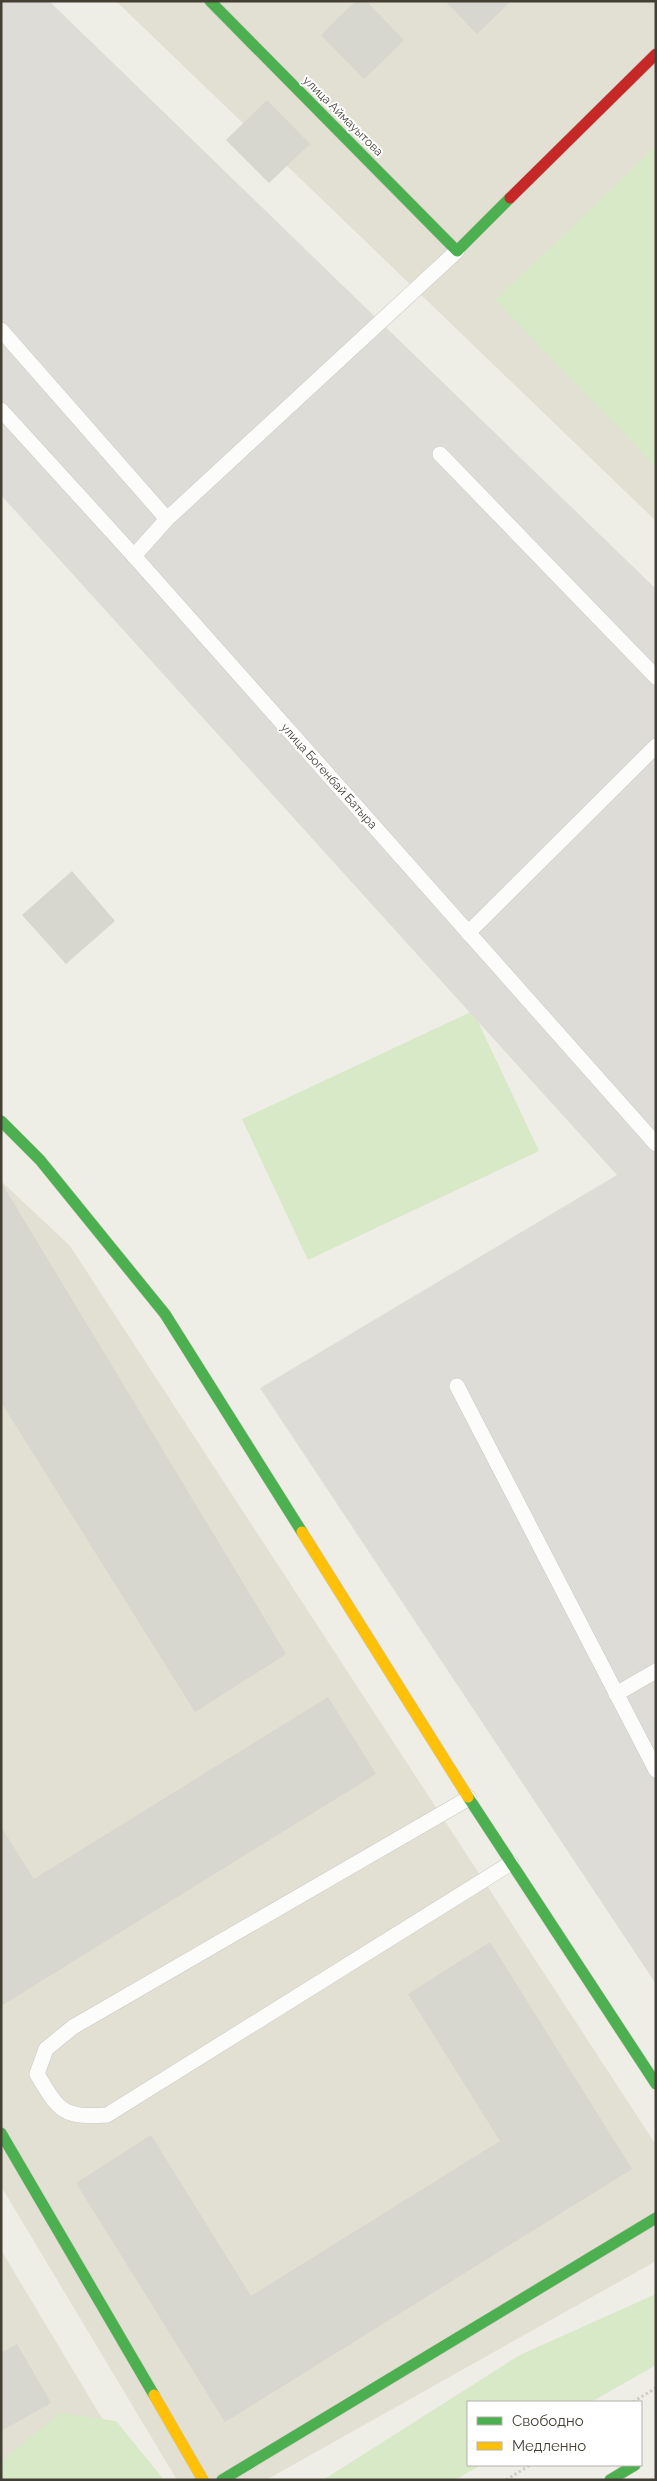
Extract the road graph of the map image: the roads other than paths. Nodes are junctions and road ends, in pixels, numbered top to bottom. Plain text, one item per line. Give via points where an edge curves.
1 (210, 1) edge
2 (656, 54) edge
3 (457, 251) junction
4 (1, 330) edge
5 (1, 410) edge
6 (440, 454) dead end
7 (167, 518) junction
8 (134, 556) junction
9 (656, 677) edge
10 (656, 746) edge
11 (468, 932) junction
12 (1, 1121) edge
13 (656, 1144) edge
14 (456, 1386) dead end
15 (656, 1671) edge
16 (616, 1694) junction
17 (656, 1770) edge
18 (469, 1798) junction
19 (511, 1863) junction
20 (656, 2084) edge
21 (1, 2133) edge
22 (656, 2218) edge
23 (633, 2466) edge
24 (204, 2480) edge
25 (222, 2480) edge
26 (610, 2480) edge

1 - 3 street, улица Аймауытова
2 - 3 street
3 - 7 lane
4 - 7 lane
5 - 8 lane, улица Богенбай Батыра
6 - 9 lane
7 - 8 lane
8 - 11 lane, улица Богенбай Батыра
10 - 11 lane
11 - 13 lane, улица Богенбай Батыра
12 - 18 street via 40,1160 165,1314
14 - 16 lane
15 - 16 lane
16 - 17 lane
18 - 19 street
18 - 19 lane via 73,2027 46,2049 37,2074 56,2105 80,2117 107,2115
19 - 20 street
21 - 24 street
22 - 25 street
23 - 26 street

